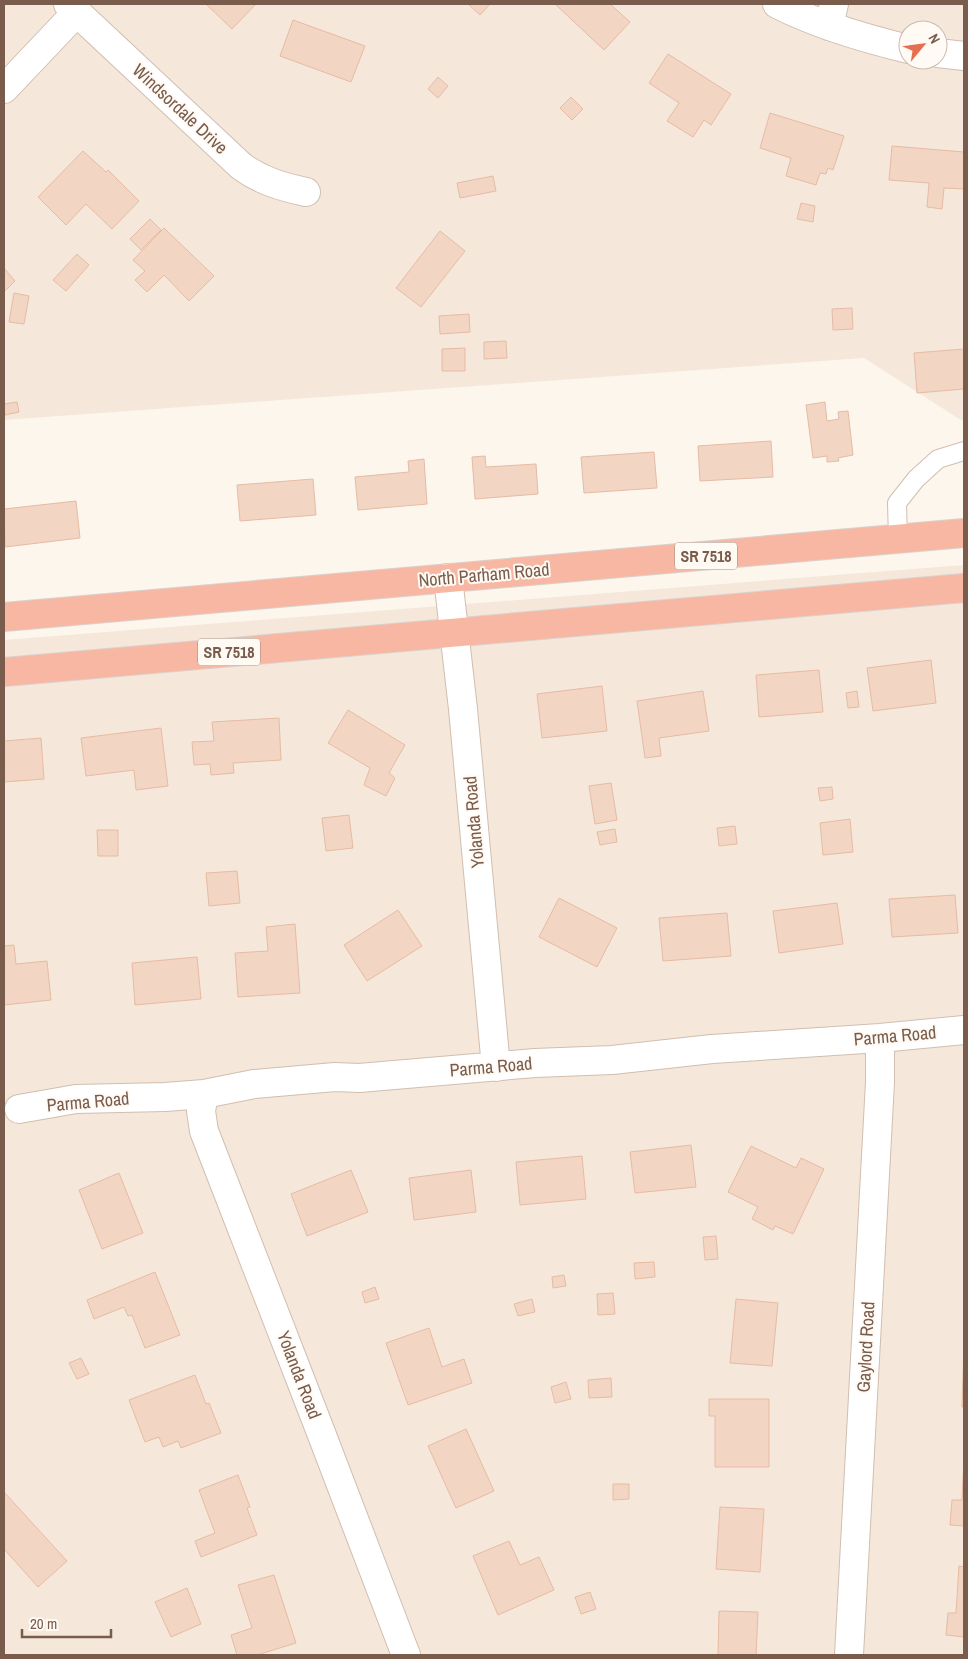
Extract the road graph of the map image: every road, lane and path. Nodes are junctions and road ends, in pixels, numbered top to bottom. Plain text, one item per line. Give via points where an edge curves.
1 (777, 4) edge
2 (72, 8) edge
3 (831, 15) edge
4 (898, 47) edge
5 (948, 54) edge
6 (964, 56) edge
7 (4, 89) edge
8 (306, 192) dead end
9 (964, 451) edge
10 (964, 533) edge
11 (898, 538) junction
12 (448, 578) junction
13 (964, 588) edge
14 (4, 617) edge
15 (454, 633) junction
16 (4, 672) edge
17 (964, 1030) edge
18 (880, 1038) junction
19 (496, 1067) junction
20 (204, 1094) junction
21 (19, 1109) dead end
22 (406, 1655) edge
23 (849, 1655) edge

1 - 3 street via 793,12
2 - 7 street
2 - 8 street, Windsordale Drive via 241,166 255,176
3 - 4 street via 859,37
5 - 6 street
9 - 11 lane via 938,459 916,479 897,504
10 - 11 highway, North Parham Road / SR 7518
11 - 12 highway, North Parham Road / SR 7518
12 - 14 highway, North Parham Road / SR 7518
12 - 15 street, Yolanda Road
13 - 15 highway, SR 7518
15 - 16 highway, SR 7518
15 - 19 street, Yolanda Road
17 - 18 street, Parma Road
18 - 19 street, Parma Road
18 - 23 street, Gaylord Road
19 - 20 street, Parma Road via 254,1084
20 - 21 street, Parma Road via 76,1099
20 - 22 street, Yolanda Road via 201,1111 204,1132

